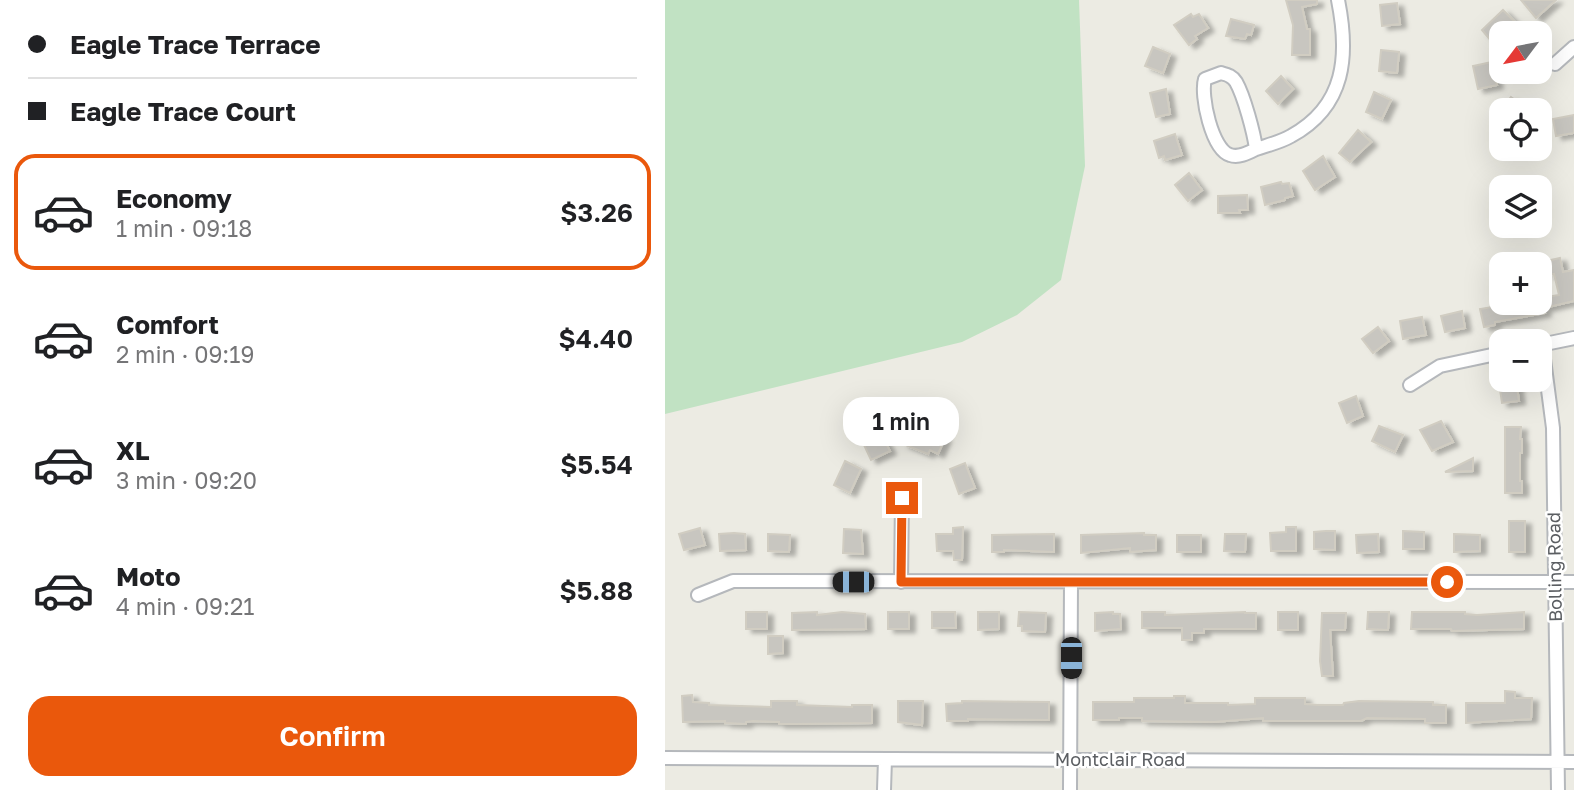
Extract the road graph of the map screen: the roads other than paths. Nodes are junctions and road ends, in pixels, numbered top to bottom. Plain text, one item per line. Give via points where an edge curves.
1 (1338, 0) edge
2 (1574, 47) edge
3 (1555, 64) dead end
4 (1256, 149) junction
5 (1574, 338) edge
6 (1552, 343) edge
7 (1489, 356) edge
8 (1410, 386) dead end
9 (1548, 392) edge
10 (902, 498) dead end
11 (901, 582) junction
12 (1071, 582) junction
13 (1555, 582) junction
14 (1574, 582) edge
15 (698, 595) dead end
16 (665, 758) edge
17 (885, 759) junction
18 (1070, 760) junction
19 (1557, 762) junction
20 (1574, 762) edge
21 (884, 790) edge
22 (1070, 790) edge
23 (1558, 790) edge

1 - 4 street via 1345,57 1329,101 1304,128
2 - 3 street
4 - 4 street via 1242,156 1221,150 1203,99 1208,77 1221,73 1237,83
5 - 6 street
7 - 8 street via 1440,366
9 - 13 street, Bolling Road via 1553,428
10 - 11 street
11 - 12 street
11 - 15 street via 733,581
12 - 13 street
12 - 18 street
13 - 14 street
13 - 19 street, Bolling Road
16 - 17 street, Montclair Road
17 - 18 street, Montclair Road
17 - 21 street
18 - 19 street, Montclair Road
18 - 22 street
19 - 20 street, Montclair Road
19 - 23 street, Bolling Road

